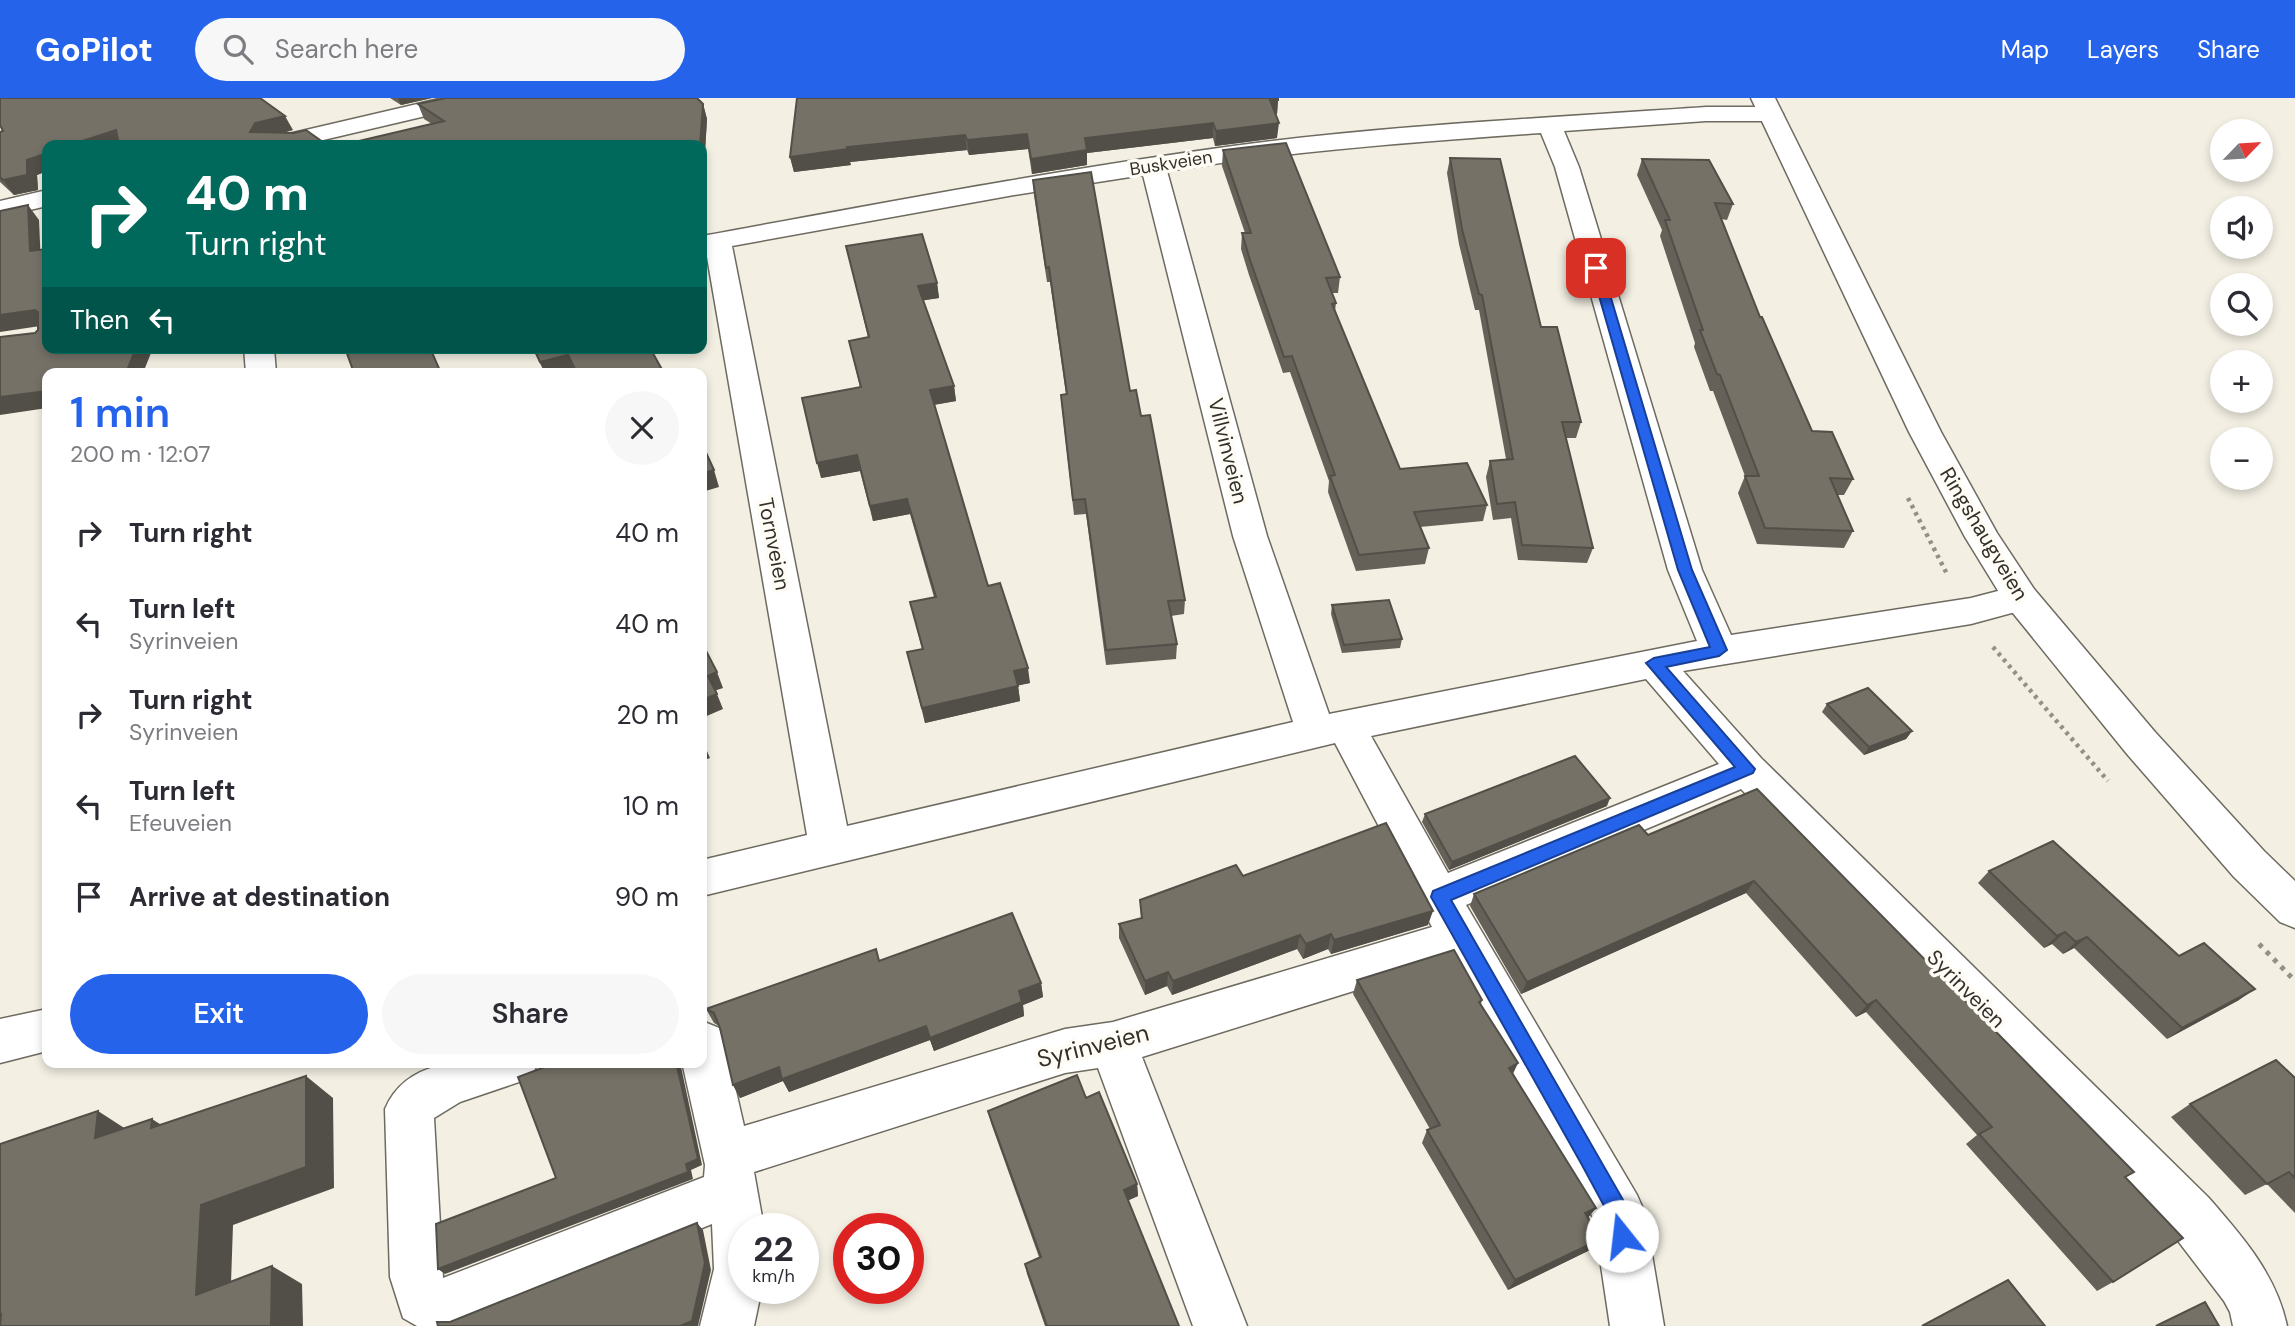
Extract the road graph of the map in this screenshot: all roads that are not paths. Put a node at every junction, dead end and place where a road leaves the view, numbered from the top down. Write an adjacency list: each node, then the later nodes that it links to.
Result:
1 (473, 98): 4 (street)
2 (1767, 106): 3 (street, Buskveien); 9 (street, Ringshaugveien)
3 (1550, 125): 5 (street, Buskveien); 10 (street)
4 (293, 140)
5 (1153, 166): 8 (street, Buskveien); 12 (street, Villvinveien)
6 (42, 199): 7 (street)
7 (0, 209)
8 (710, 243): 14 (street, Tornveien)
9 (2021, 598): 10 (street); 16 (street, Ringshaugveien)
10 (1719, 650): 11 (street)
11 (1654, 663): 12 (street); 13 (street, Syrinveien)
12 (1331, 730): 14 (street); 17 (street)
13 (1747, 769): 17 (street, Syrinveien); 27 (street, Syrinveien)
14 (830, 846): 15 (street)
15 (707, 877)
16 (2295, 909)
17 (1450, 917): 20 (street, Syrinveien); 26 (street)
18 (42, 1031): 19 (street)
19 (0, 1041)
20 (1113, 1044): 23 (street, Syrinveien); 25 (street)
21 (707, 1067): 23 (street)
22 (467, 1070): 23 (street, Syrinveien)
23 (729, 1174): 24 (street)
24 (727, 1326)
25 (1220, 1326)
26 (1637, 1326)
27 (2260, 1326)

